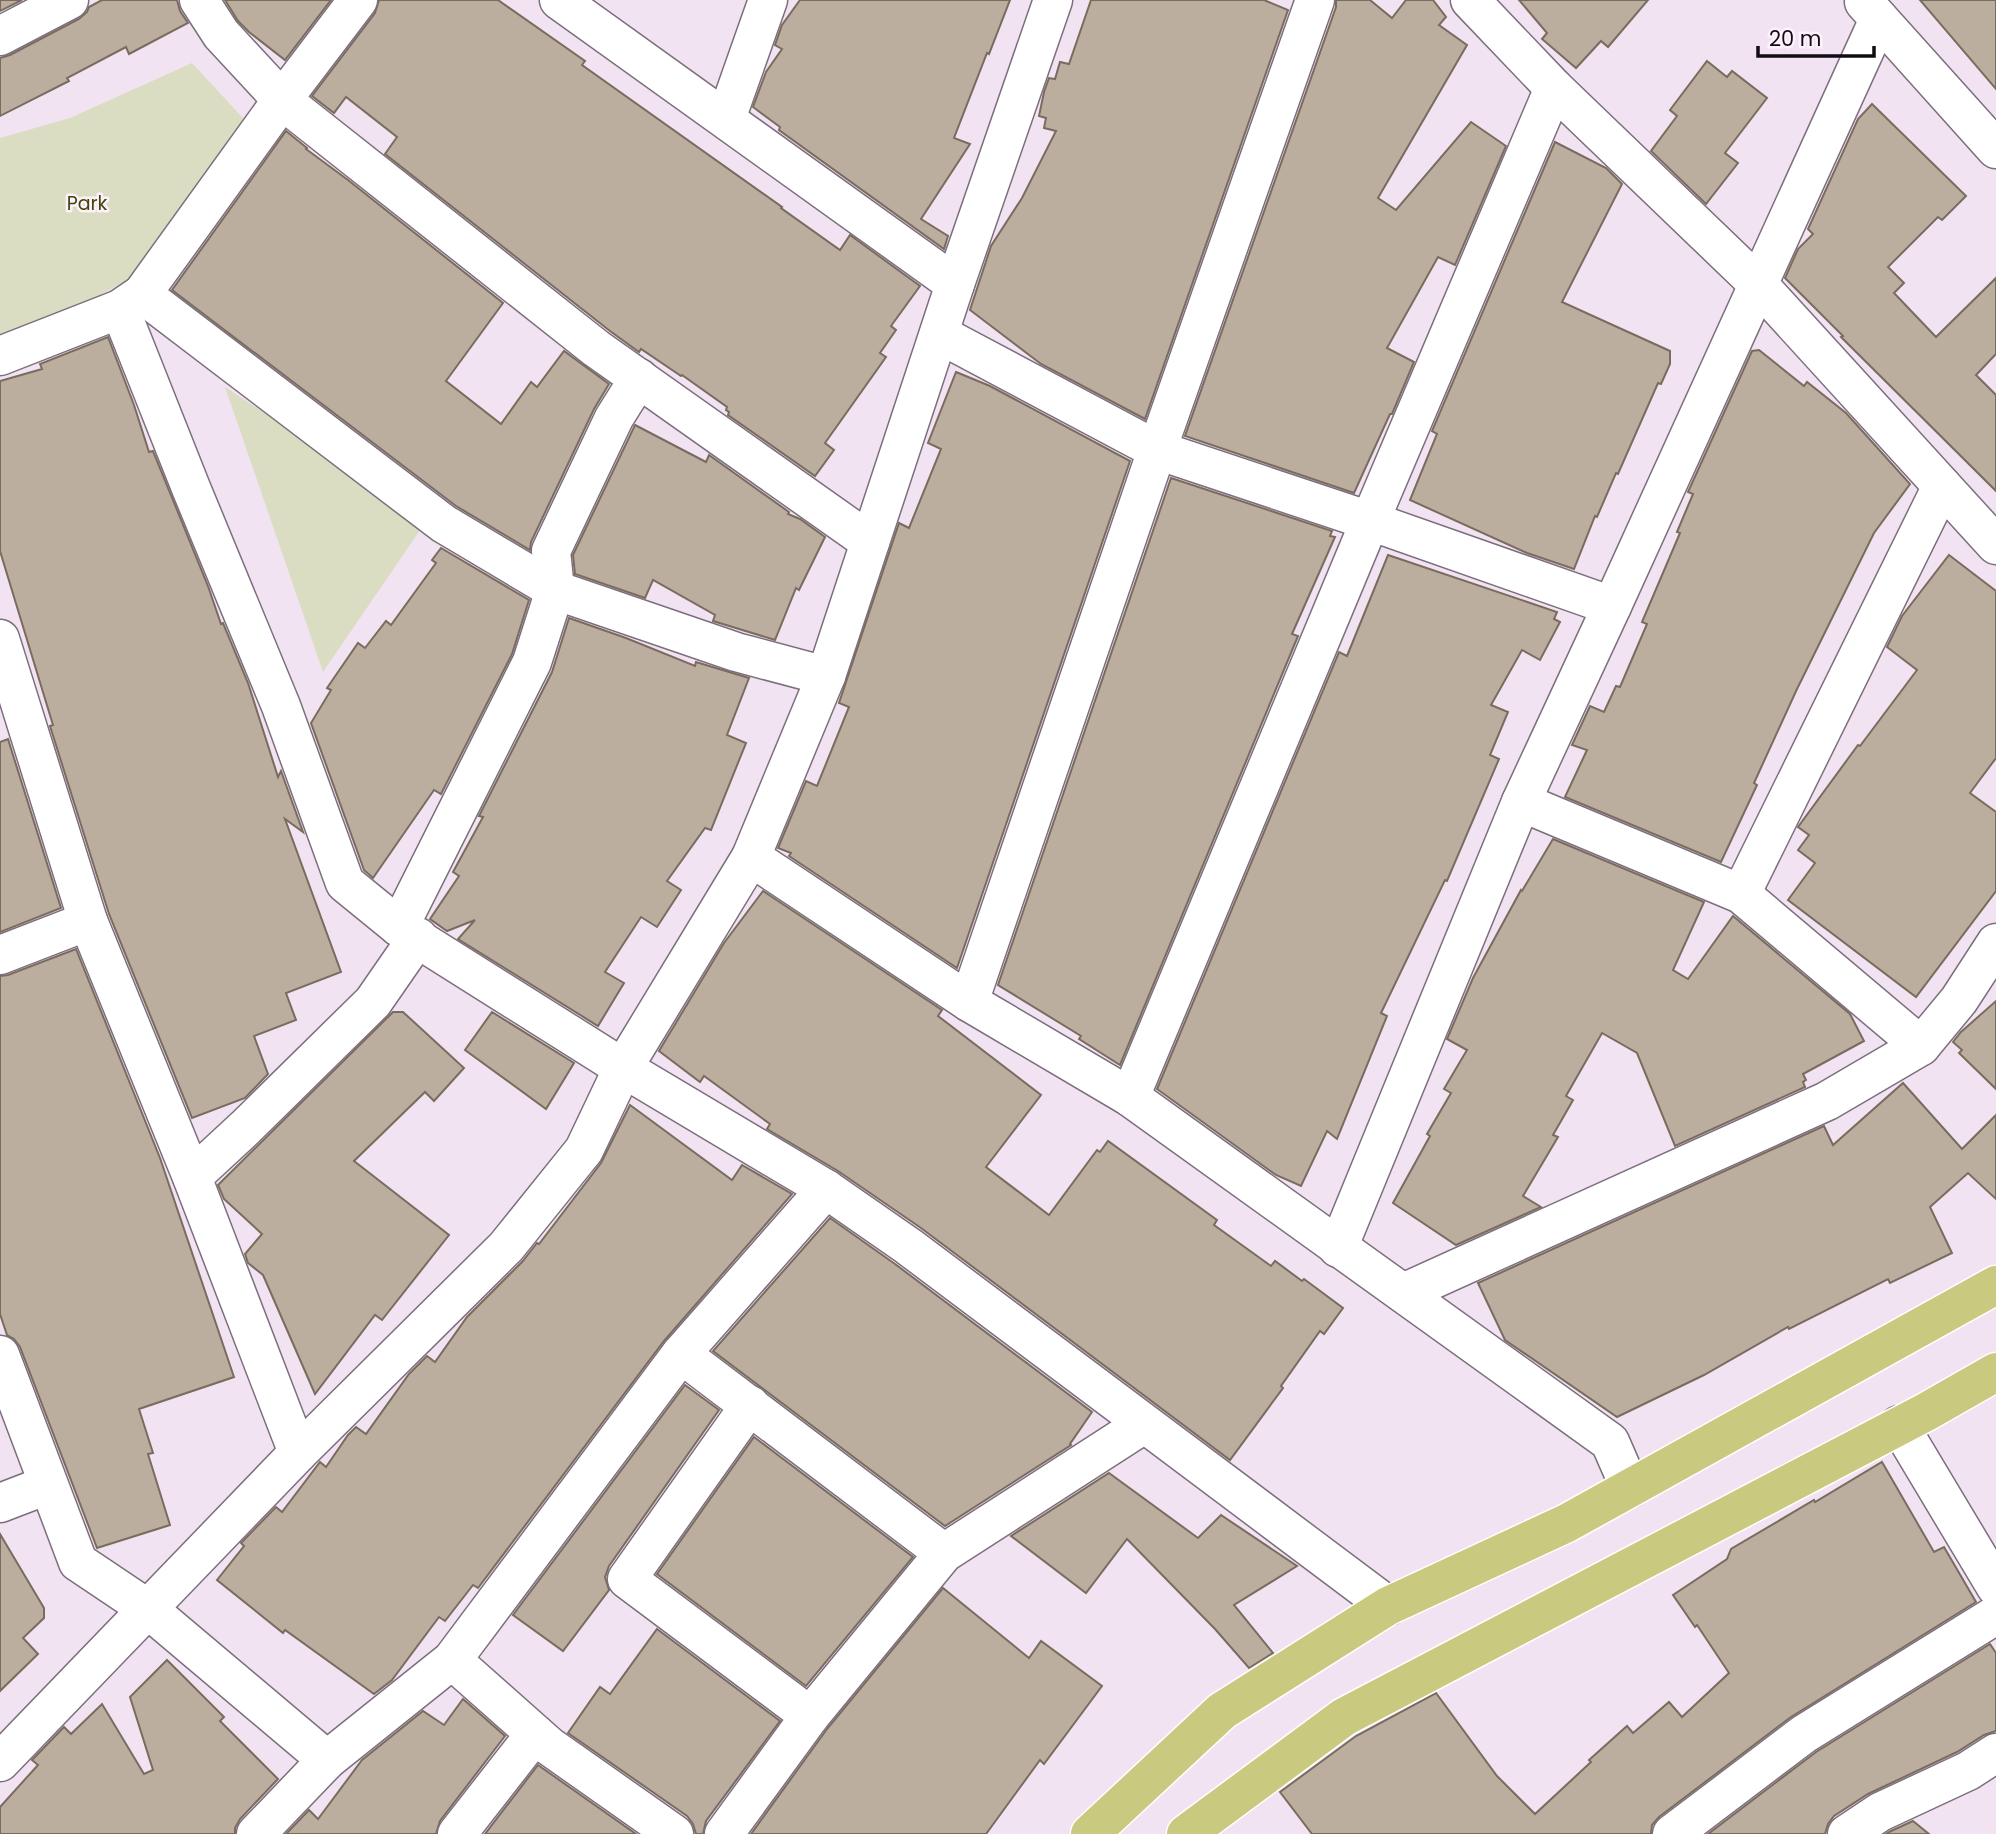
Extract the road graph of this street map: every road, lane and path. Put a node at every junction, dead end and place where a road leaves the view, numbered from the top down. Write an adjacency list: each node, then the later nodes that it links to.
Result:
1 (69, 0): 10 (street)
2 (199, 0): 12 (street)
3 (358, 0): 12 (street)
4 (559, 0): 13 (street)
5 (768, 0): 13 (street)
6 (1053, 0): 15 (street)
7 (1315, 0): 21 (street)
8 (1470, 0): 11 (street)
9 (1871, 9): 14 (street); 16 (street)
10 (0, 36)
11 (1554, 88): 16 (street); 23 (street)
12 (282, 100): 17 (street); 20 (street)
13 (726, 119): 15 (street)
14 (1996, 149)
15 (956, 284): 18 (street)
16 (1758, 284): 22 (street); 27 (street)
17 (131, 302): 19 (street); 26 (street); 34 (street)
18 (939, 334): 21 (street); 24 (street)
19 (0, 356)
20 (639, 378): 24 (street); 26 (street)
21 (1157, 450): 23 (street); 37 (street)
22 (1942, 486): 25 (street); 32 (street)
23 (1370, 521): 27 (street); 40 (street)
24 (870, 542): 29 (street)
25 (1996, 545)
26 (555, 590): 29 (street); 34 (street)
27 (1612, 606): 30 (street)
28 (0, 639): 33 (street)
29 (826, 676): 31 (street)
30 (1521, 802): 32 (street); 43 (street)
31 (751, 857): 37 (street); 39 (street)
32 (1741, 894): 38 (street)
33 (89, 921): 36 (street); 41 (street)
34 (409, 932): 39 (street); 41 (street)
35 (1996, 943): 38 (street)
36 (0, 955)
37 (969, 1002): 40 (street)
38 (1922, 1046): 45 (street)
39 (623, 1068): 42 (street); 52 (street)
40 (1130, 1097): 43 (street)
41 (192, 1177): 52 (street)
42 (826, 1189): 46 (street); 50 (street)
43 (1338, 1248): 45 (street)
44 (1996, 1285): 54 (main road)
45 (1403, 1293): 54 (street)
46 (681, 1354): 49 (street); 61 (street)
47 (0, 1355): 53 (street)
48 (1996, 1372): 51 (main road)
49 (750, 1405): 56 (street); 62 (street)
50 (1144, 1424): 56 (street); 58 (street)
51 (1899, 1425): 57 (street); 72 (main road)
52 (298, 1453): 59 (street)
53 (47, 1485): 55 (street); 59 (street)
54 (1630, 1488): 58 (main road)
55 (0, 1503)
56 (944, 1553): 62 (street)
57 (1996, 1587)
58 (1388, 1606): 71 (main road)
59 (148, 1609): 65 (street); 66 (street)
60 (1996, 1615): 73 (street)
61 (452, 1660): 63 (street); 65 (street)
62 (810, 1716): 70 (street)
63 (535, 1734): 68 (street); 69 (street)
64 (1996, 1753): 74 (street)
65 (327, 1760): 67 (street)
66 (0, 1762)
67 (256, 1834)
68 (457, 1834)
69 (674, 1834)
70 (724, 1834)
71 (1090, 1834)
72 (1186, 1834)
73 (1672, 1834)
74 (1847, 1834)

